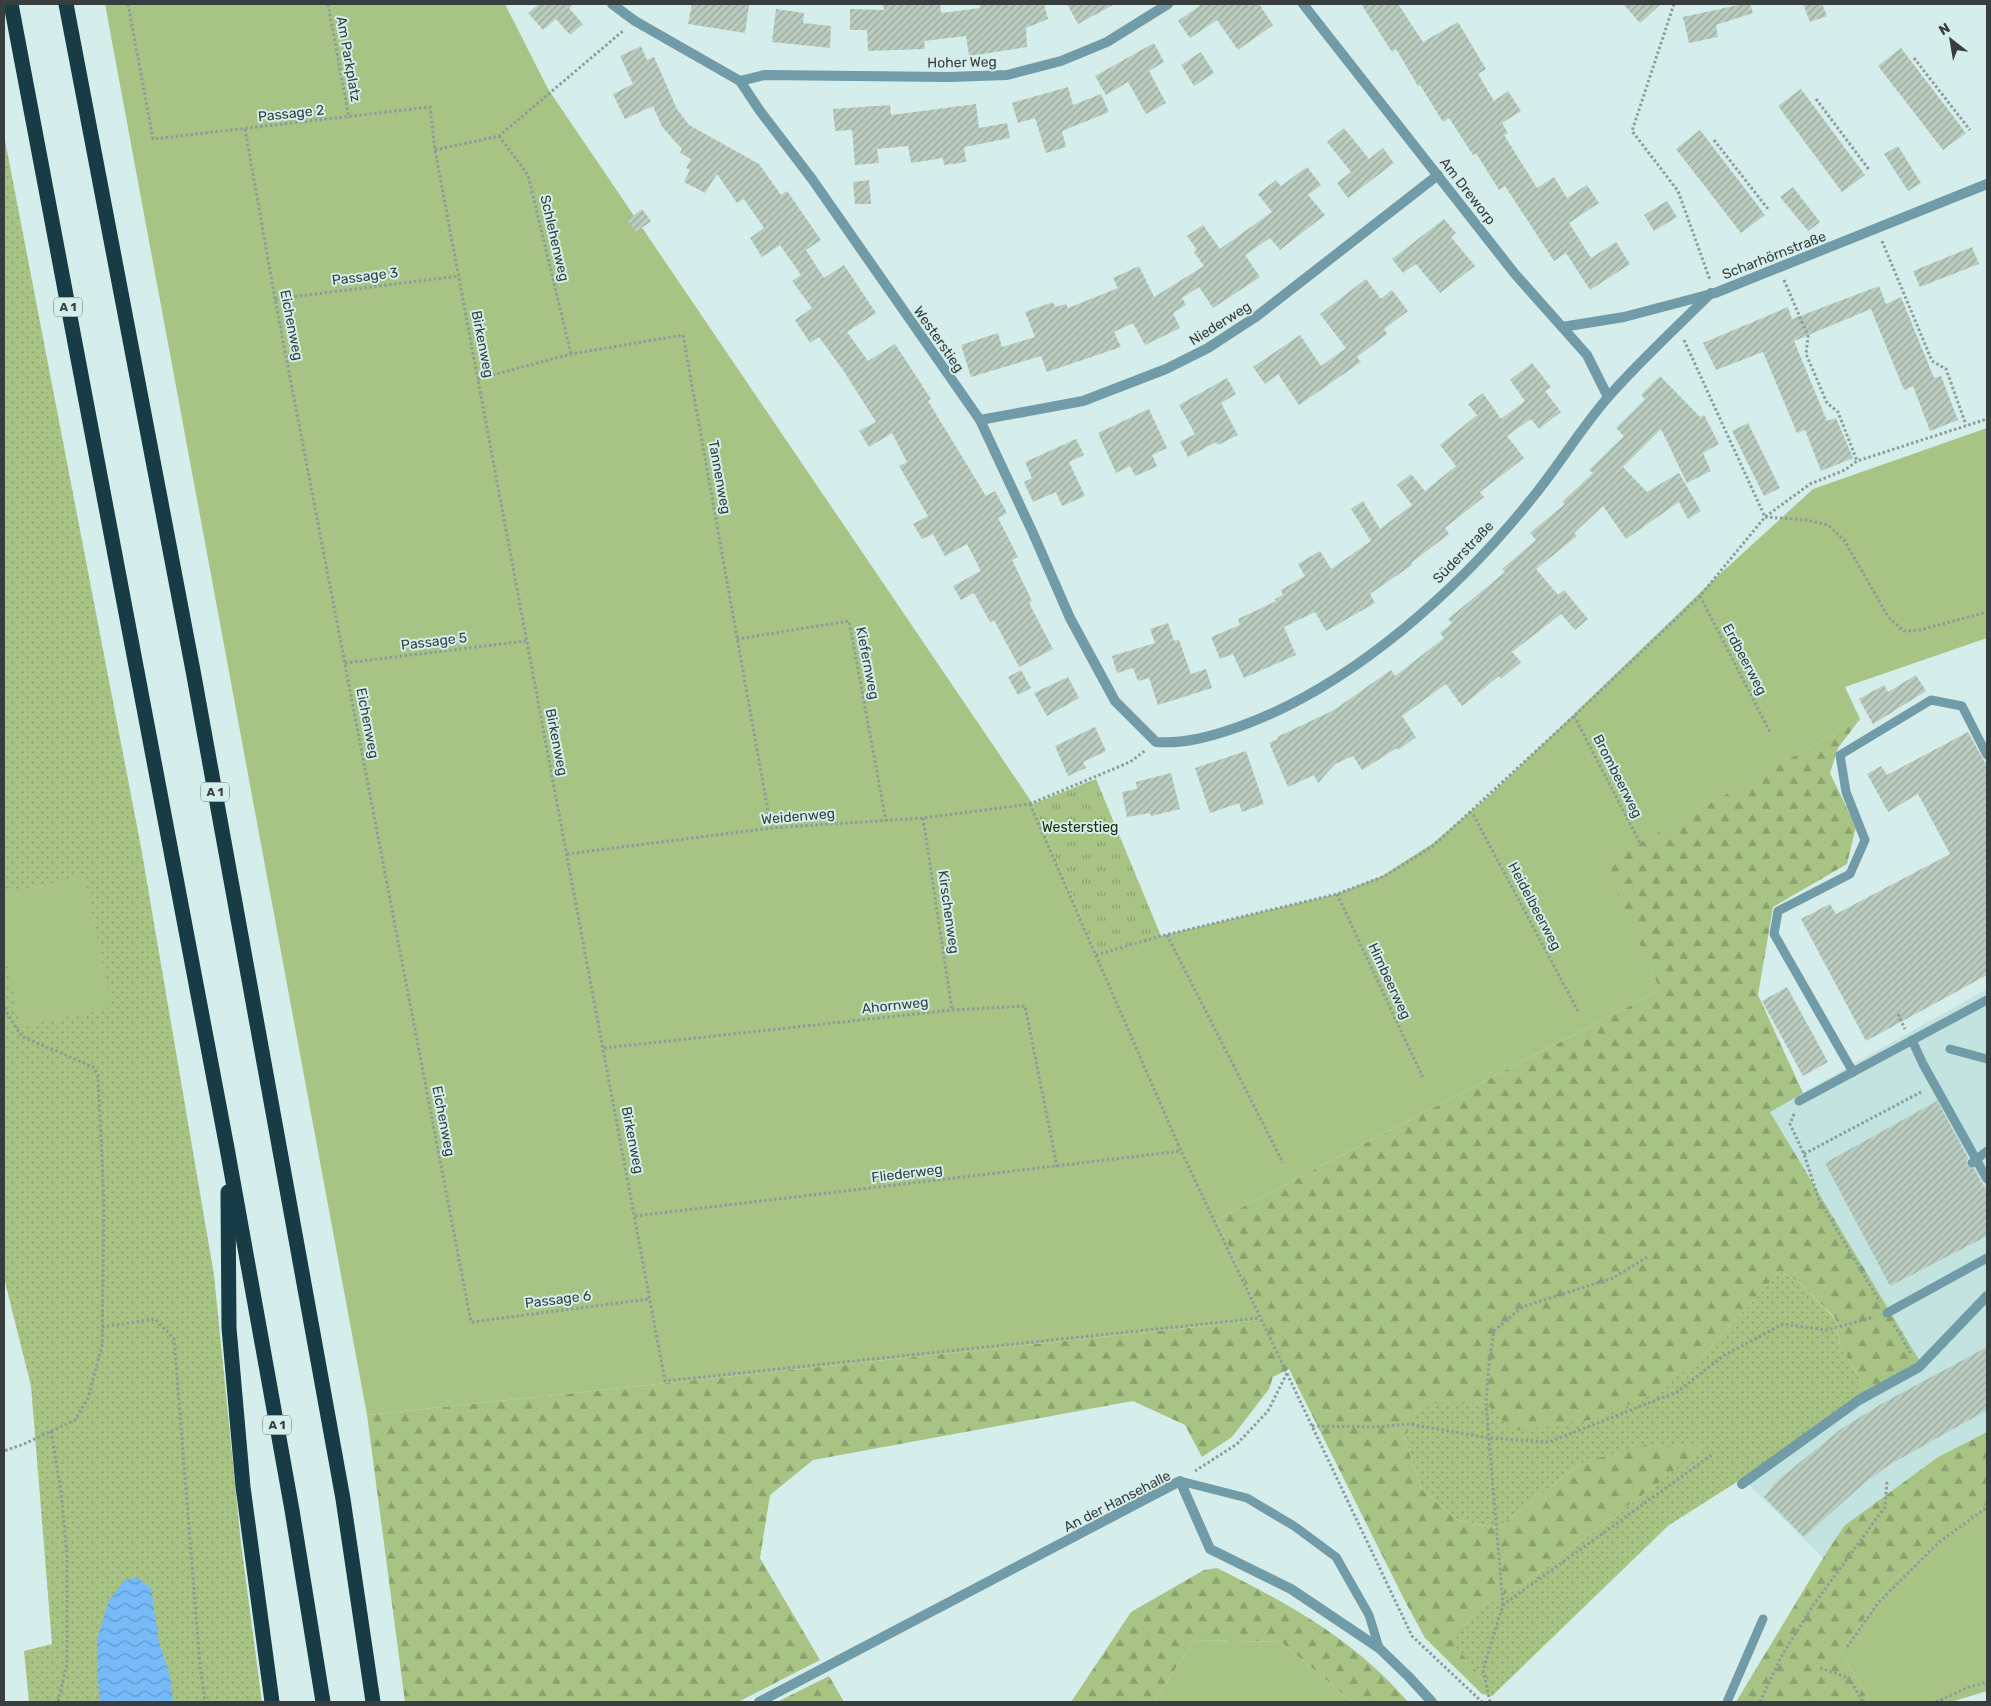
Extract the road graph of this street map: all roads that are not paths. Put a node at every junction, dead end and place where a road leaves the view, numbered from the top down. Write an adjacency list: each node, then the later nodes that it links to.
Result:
1 (11, 4): 21 (highway, A 1)
2 (66, 4): 34 (highway, A 1)
3 (612, 4): 6 (street, Westerstieg)
4 (1168, 4): 6 (street, Hoher Weg)
5 (1303, 4): 7 (street, Am Dreworp)
6 (740, 81): 12 (street, Westerstieg)
7 (1438, 175): 10 (street, Am Dreworp); 12 (street, Niederweg)
8 (1987, 184): 9 (street, Scharhörnstraße)
9 (1713, 293): 10 (street, Scharhörnstraße); 11 (street, Süderstraße)
10 (1562, 327): 11 (street, Am Dreworp)
11 (1608, 396): 13 (street, Süderstraße)
12 (980, 420): 13 (street, Westerstieg)
13 (1156, 742)
14 (1987, 754): 19 (lane)
15 (1987, 1000): 16 (lane)
16 (1912, 1040): 19 (lane); 23 (lane)
17 (1950, 1049): 18 (lane)
18 (1987, 1059)
19 (1853, 1072): 20 (lane)
20 (1799, 1101)
21 (227, 1148): 32 (highway); 33 (highway, A 1)
22 (1987, 1151): 23 (lane)
23 (1974, 1161): 24 (lane)
24 (1987, 1178)
25 (1987, 1258): 27 (lane)
26 (1987, 1296): 29 (street)
27 (1887, 1313)
28 (1180, 1481): 31 (street, An der Hansehalle); 31 (lane); 35 (street, An der Hansehalle)
29 (1742, 1484)
30 (1764, 1619): 37 (lane)
31 (1379, 1648): 36 (street, An der Hansehalle)
32 (272, 1702)
33 (323, 1702)
34 (373, 1702)
35 (760, 1702)
36 (1432, 1702)
37 (1727, 1702)

